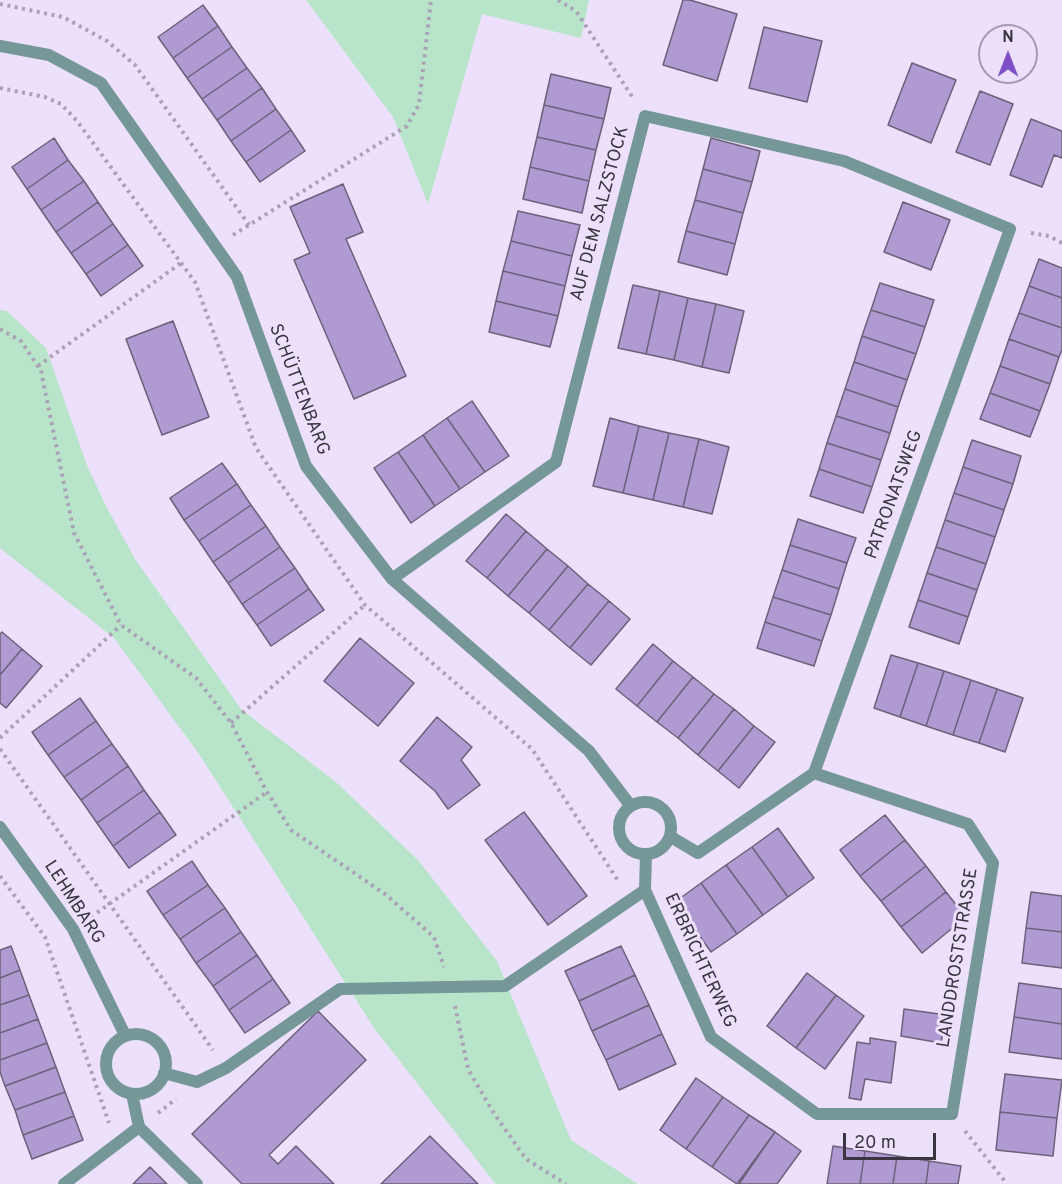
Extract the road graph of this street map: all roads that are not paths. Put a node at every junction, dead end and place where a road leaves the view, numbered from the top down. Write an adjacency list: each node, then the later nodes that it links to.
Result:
1 (0, 46): 3 (street, SCHÜTTENBARG)
2 (1010, 229): 3 (street, AUF DEM SALZSTOCK); 4 (street, PATRONATSWEG)
3 (392, 579): 5 (street, SCHÜTTENBARG)
4 (814, 773): 7 (street); 13 (street, LANDDROSTSTRASSE)
5 (630, 806): 7 (street); 8 (street)
6 (0, 827): 10 (street, LEHMBARG)
7 (670, 837): 8 (street)
8 (646, 854): 9 (street, ERBRICHTERWEG)
9 (645, 890): 11 (street); 13 (street, ERBRICHTERWEG)
10 (125, 1035): 11 (street); 12 (street)
11 (164, 1073): 12 (street)
12 (132, 1094): 14 (street)
13 (952, 1114)
14 (140, 1127): 15 (street); 16 (street)
15 (64, 1184)
16 (196, 1184)

